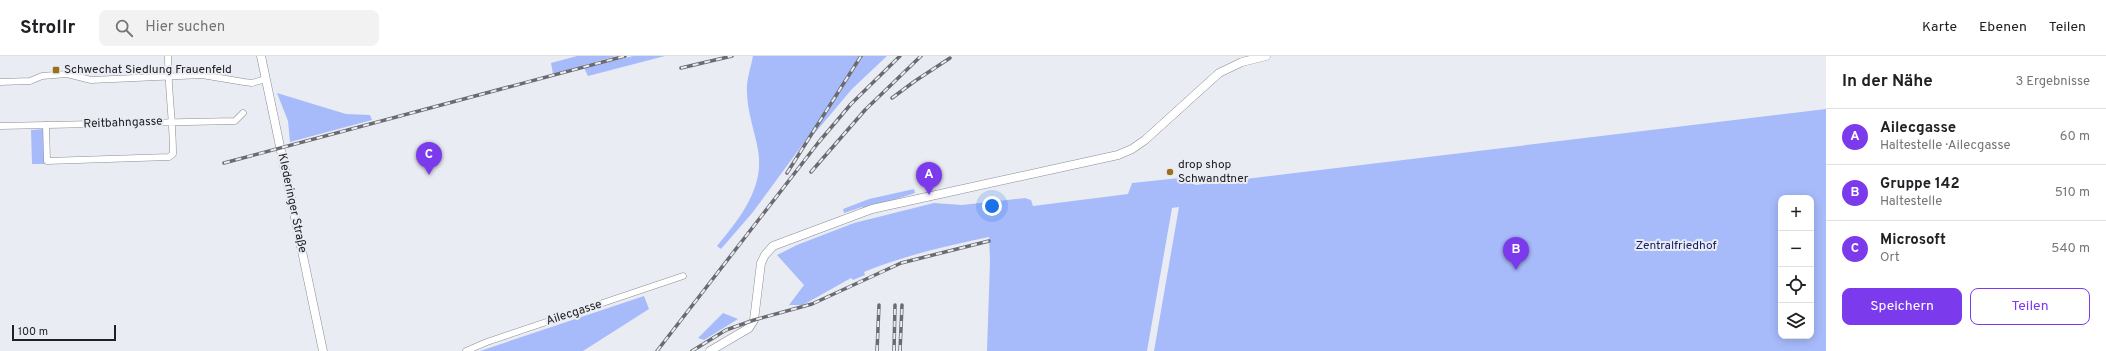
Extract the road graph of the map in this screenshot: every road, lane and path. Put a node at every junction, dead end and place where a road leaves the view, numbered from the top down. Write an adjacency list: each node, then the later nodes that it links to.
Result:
1 (168, 56): 4 (street)
2 (261, 56): 5 (street, Klederinger Straße)
3 (1266, 56): 14 (street)
4 (170, 75): 5 (street); 6 (street); 8 (street)
5 (266, 79): 12 (street, Klederinger Straße)
6 (0, 82)
7 (243, 113): 8 (street, Reitbahngasse)
8 (172, 122): 9 (street, Reitbahngasse); 9 (street)
9 (46, 125): 10 (street, Reitbahngasse)
10 (0, 126)
11 (684, 276): 13 (street, Ailecgasse)
12 (323, 351)
13 (466, 351)
14 (710, 351)

